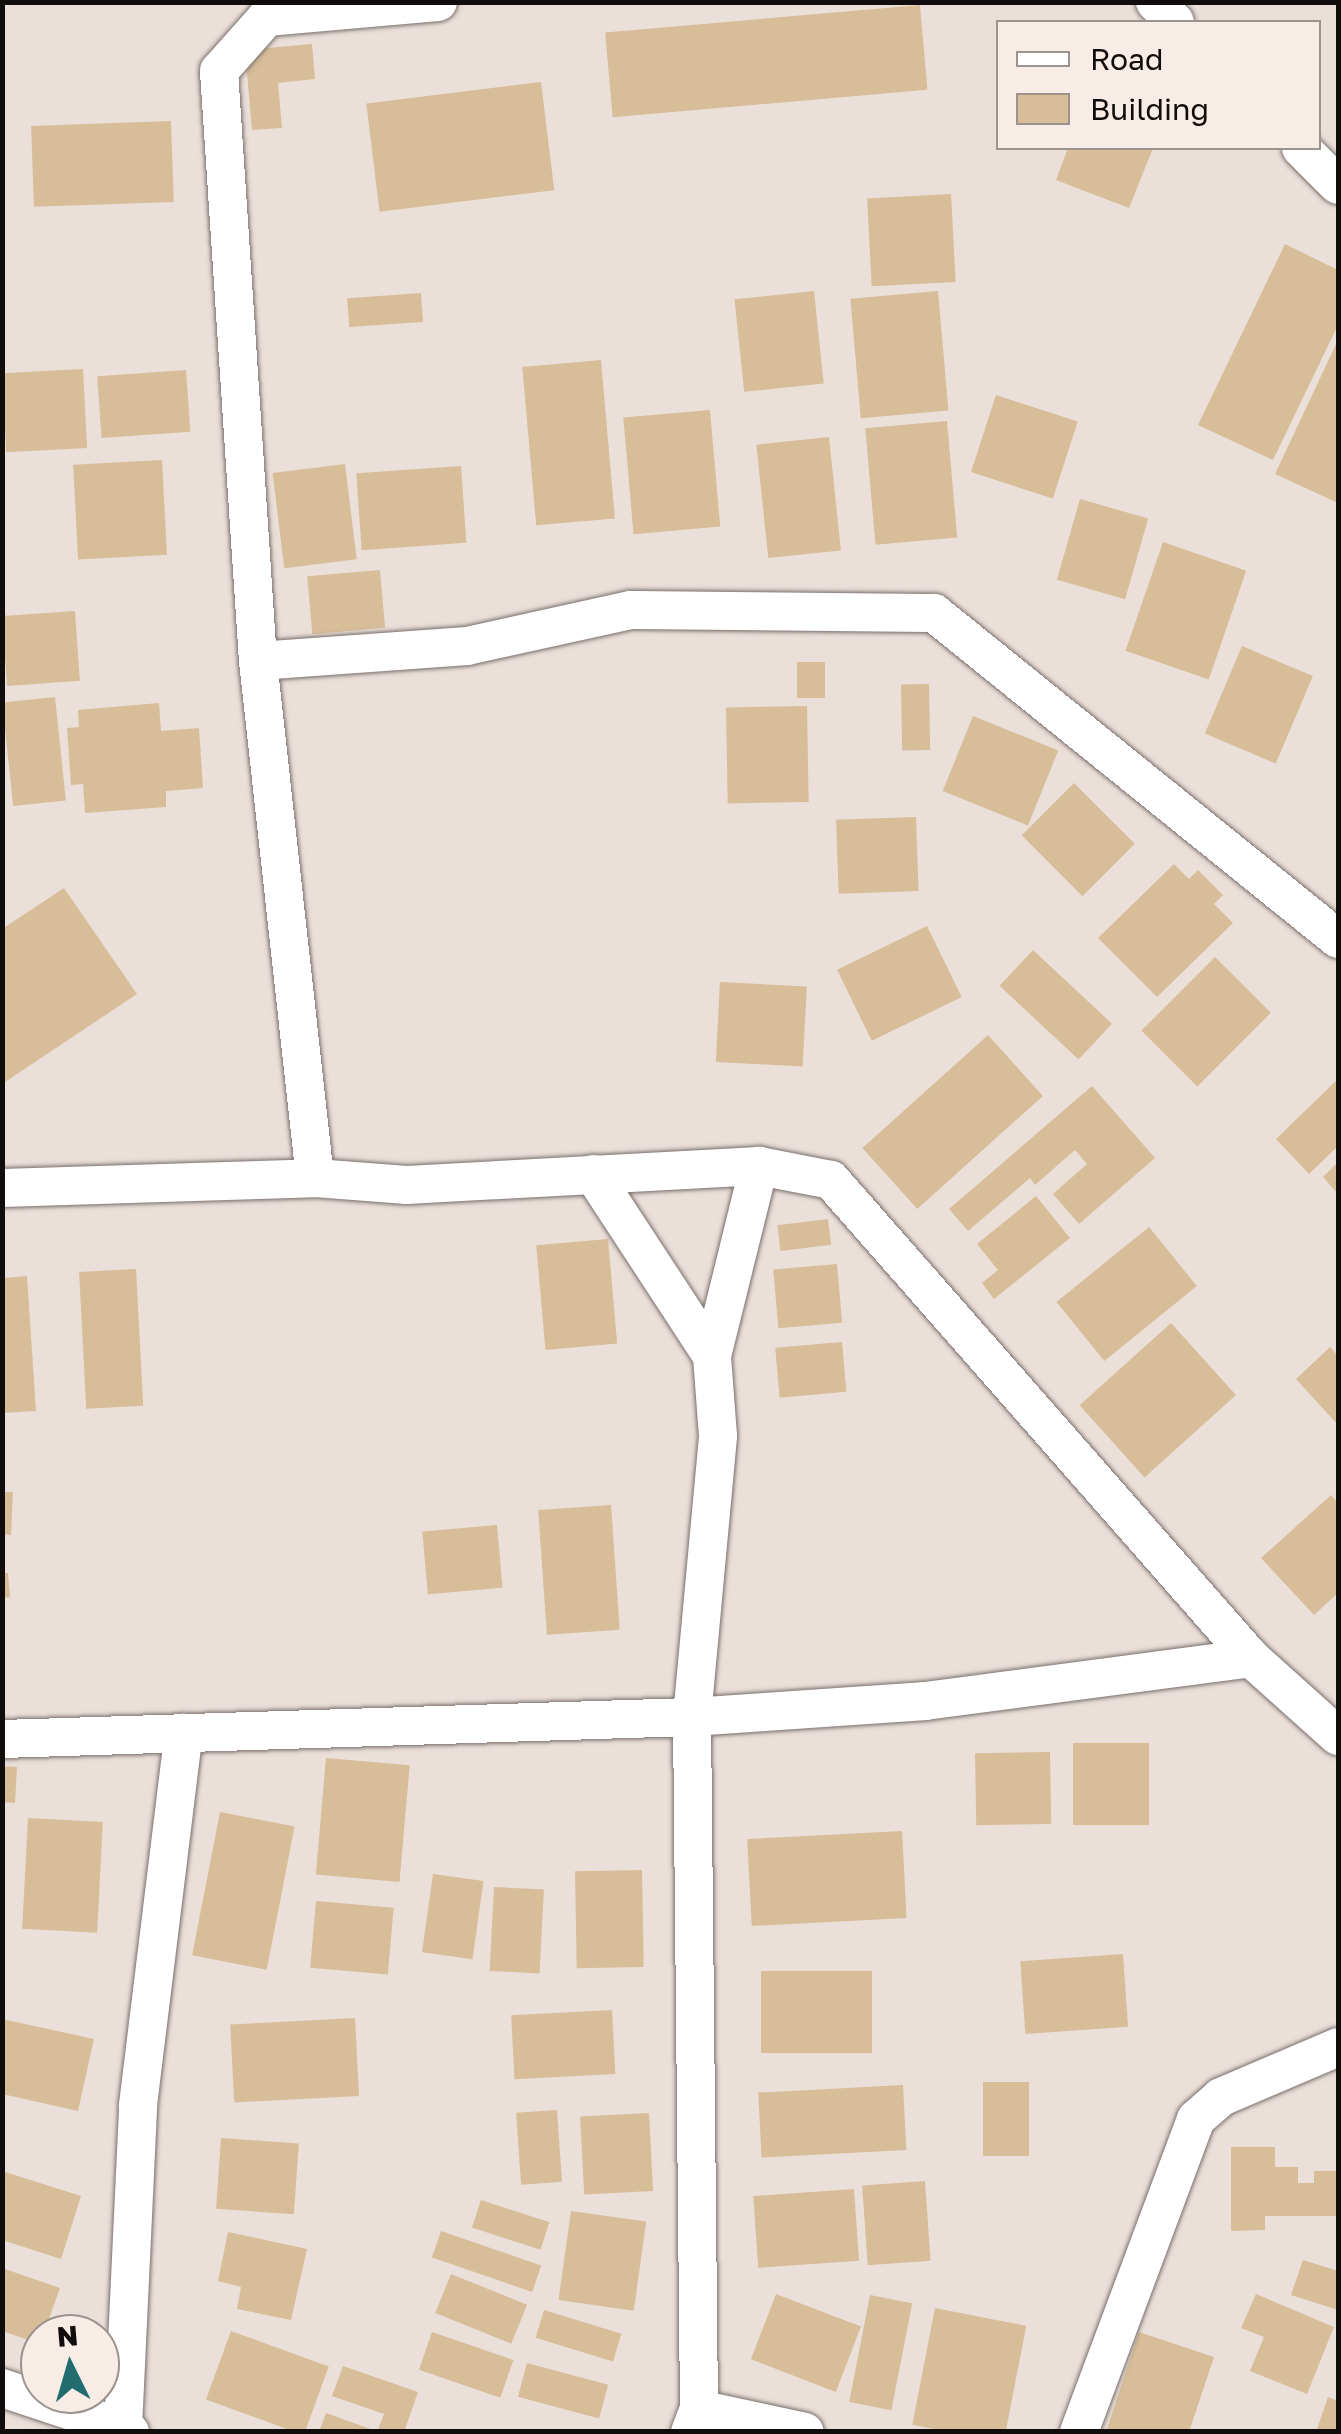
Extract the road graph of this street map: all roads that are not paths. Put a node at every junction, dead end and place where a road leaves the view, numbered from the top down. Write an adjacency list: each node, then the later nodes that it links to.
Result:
1 (438, 2): 6 (street)
2 (1155, 2): 3 (street)
3 (1173, 20)
4 (1303, 150): 5 (street)
5 (1338, 185)
6 (258, 661): 7 (street); 10 (street)
7 (1338, 939)
8 (758, 1166): 9 (street); 12 (street); 13 (street)
9 (593, 1174): 10 (street); 12 (street)
10 (315, 1178): 11 (street)
11 (2, 1188)
12 (712, 1356): 14 (street)
13 (1251, 1658): 14 (street); 16 (street)
14 (692, 1716): 15 (street); 20 (street)
15 (184, 1733): 17 (street); 21 (street)
16 (1338, 1736)
17 (2, 1739)
18 (1338, 2047): 23 (street)
19 (2, 2388): 21 (street)
20 (695, 2420): 22 (street)
21 (126, 2430)
22 (805, 2432)
23 (1078, 2432)

